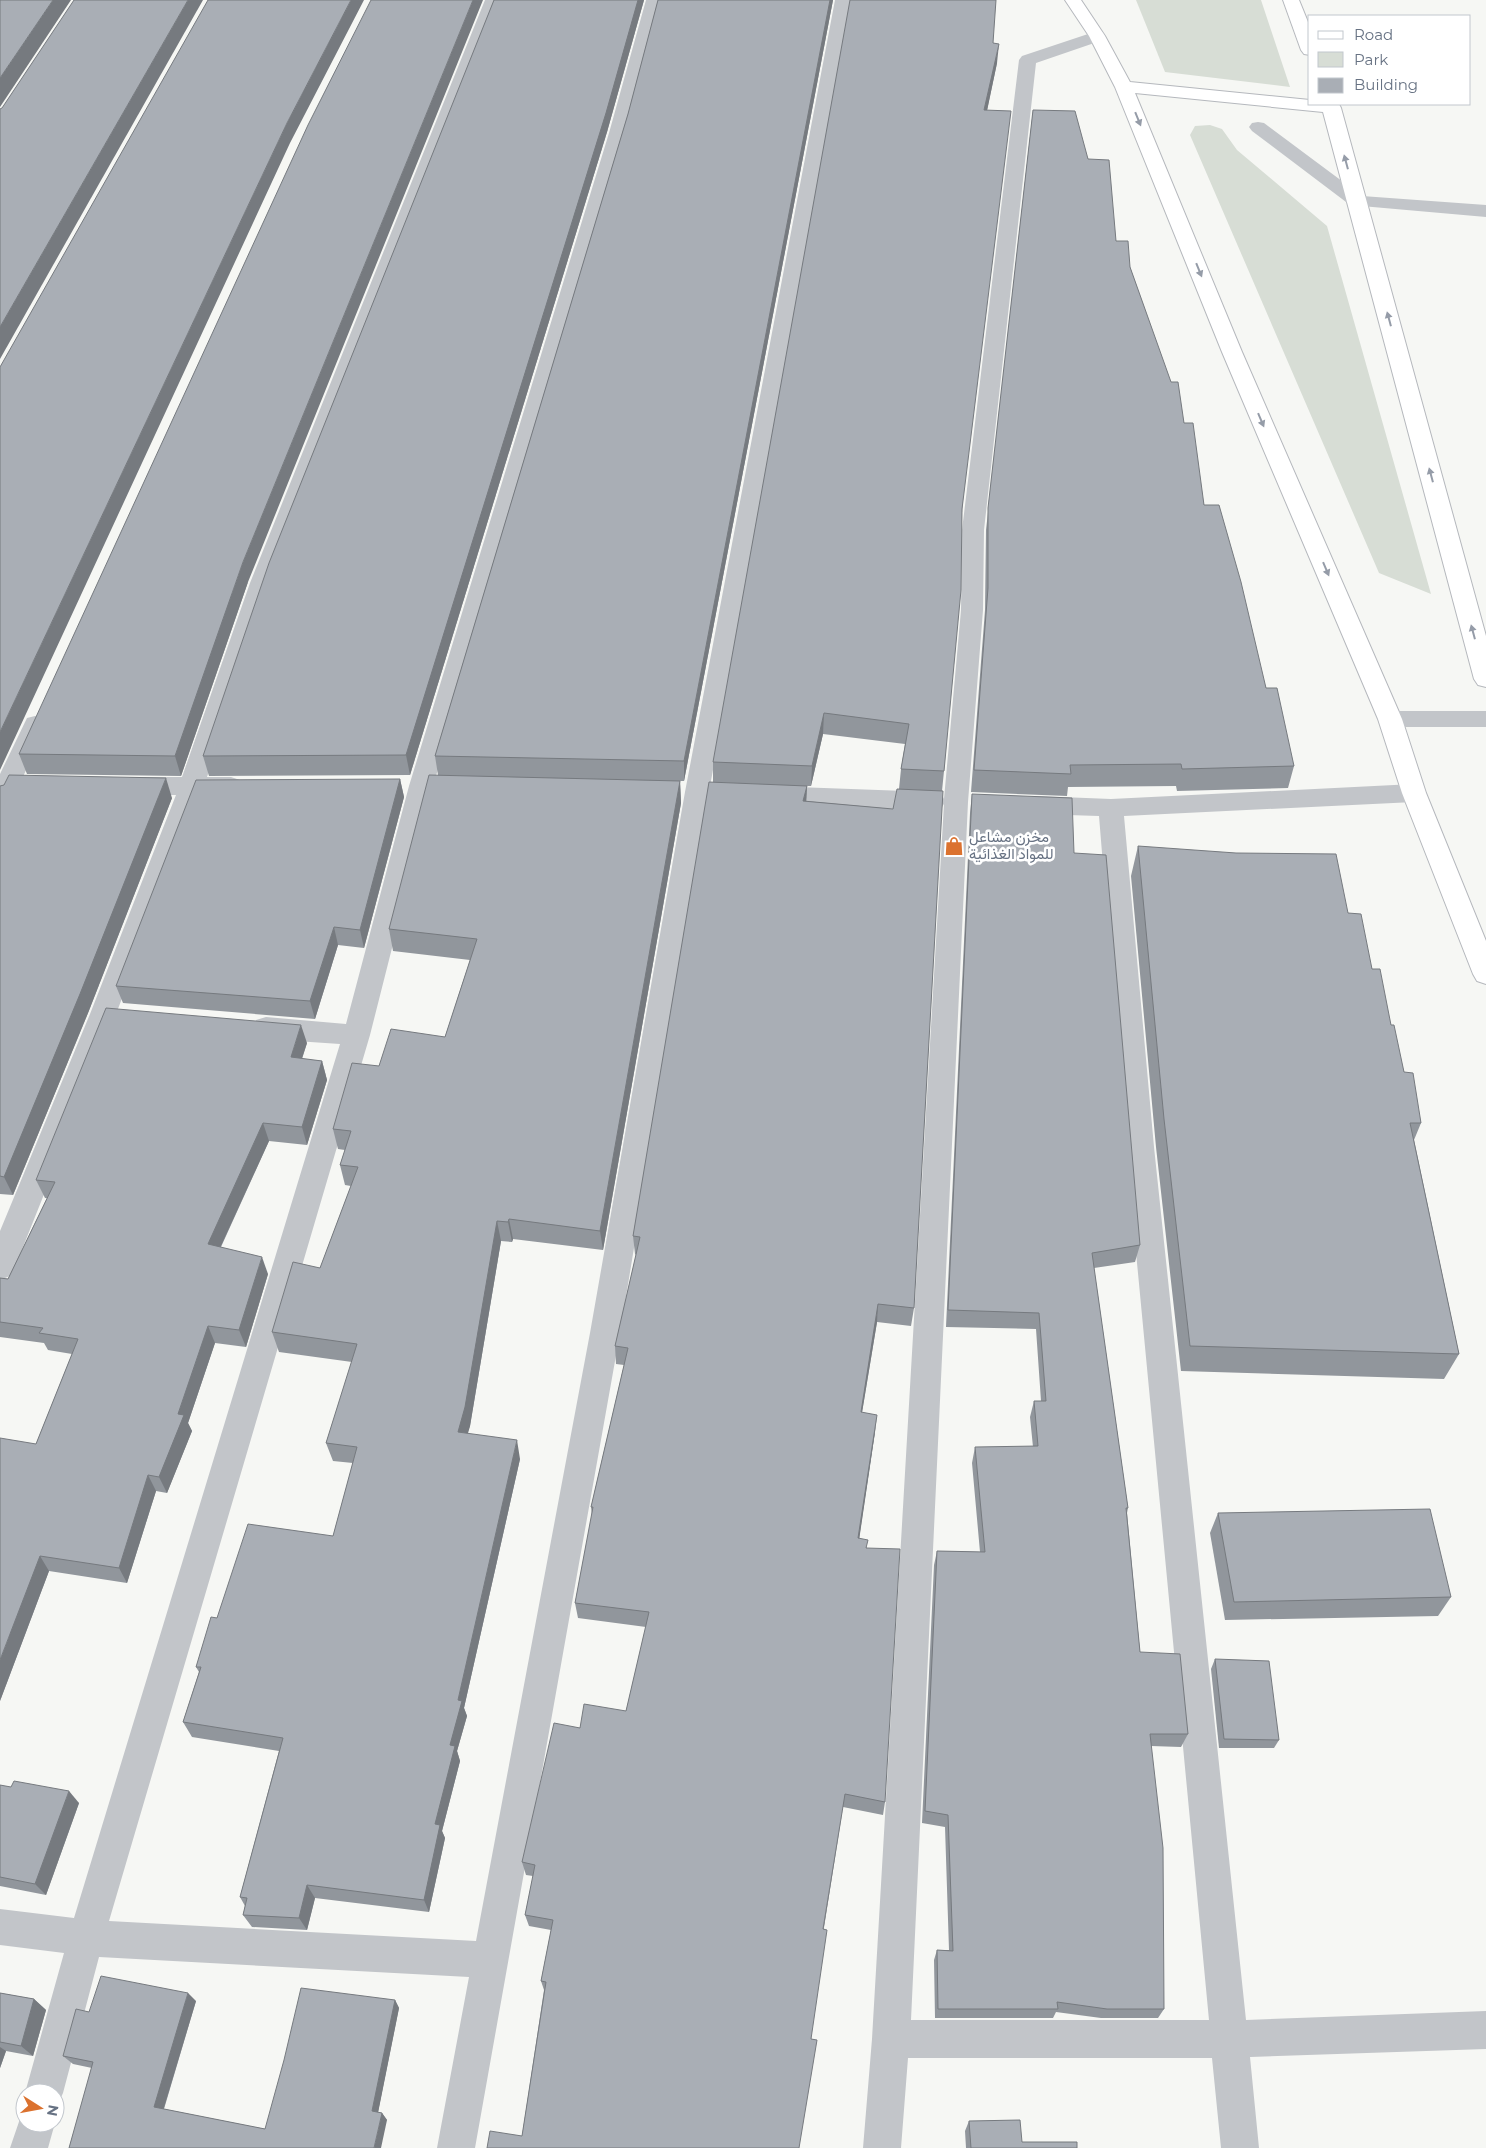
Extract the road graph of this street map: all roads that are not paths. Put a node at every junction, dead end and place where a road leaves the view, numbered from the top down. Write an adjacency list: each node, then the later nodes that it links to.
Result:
1 (493, 0): 21 (street)
2 (654, 0): 32 (street)
3 (843, 0): 36 (street)
4 (1073, 0): 6 (main road)
5 (1291, 0): 7 (main road)
6 (1097, 36): 8 (main road); 25 (street)
7 (1308, 45)
8 (1124, 87): 9 (main road); 16 (main road, one-way to 16)
9 (1308, 104)
10 (1331, 106): 12 (main road, one-way to 10)
11 (1258, 127): 12 (street)
12 (1357, 201): 13 (street); 14 (main road, one-way to 12)
13 (1486, 211)
14 (1486, 679)
15 (44, 704): 22 (street)
16 (1390, 718): 17 (street); 23 (main road)
17 (1486, 719)
18 (36, 785): 22 (street)
19 (104, 786): 21 (street)
20 (258, 786): 21 (street)
21 (191, 787): 29 (street)
22 (2, 790)
23 (1414, 793): 27 (street); 28 (main road)
24 (747, 794): 25 (street)
25 (965, 802): 38 (street)
26 (1014, 804): 27 (street)
27 (1111, 808): 39 (street)
28 (1486, 974)
29 (103, 1014): 30 (street); 33 (street)
30 (132, 1017)
31 (239, 1025): 32 (street)
32 (356, 1035): 35 (street)
33 (0, 1267)
34 (0, 1927): 35 (street)
35 (86, 1938): 36 (street); 40 (street)
36 (490, 1960): 43 (street)
37 (1486, 2030): 39 (street)
38 (891, 2039): 39 (street); 44 (street)
39 (1229, 2039): 45 (street)
40 (47, 2083)
41 (33, 2133): 42 (street)
42 (29, 2148)
43 (456, 2148)
44 (882, 2148)
45 (1240, 2148)

